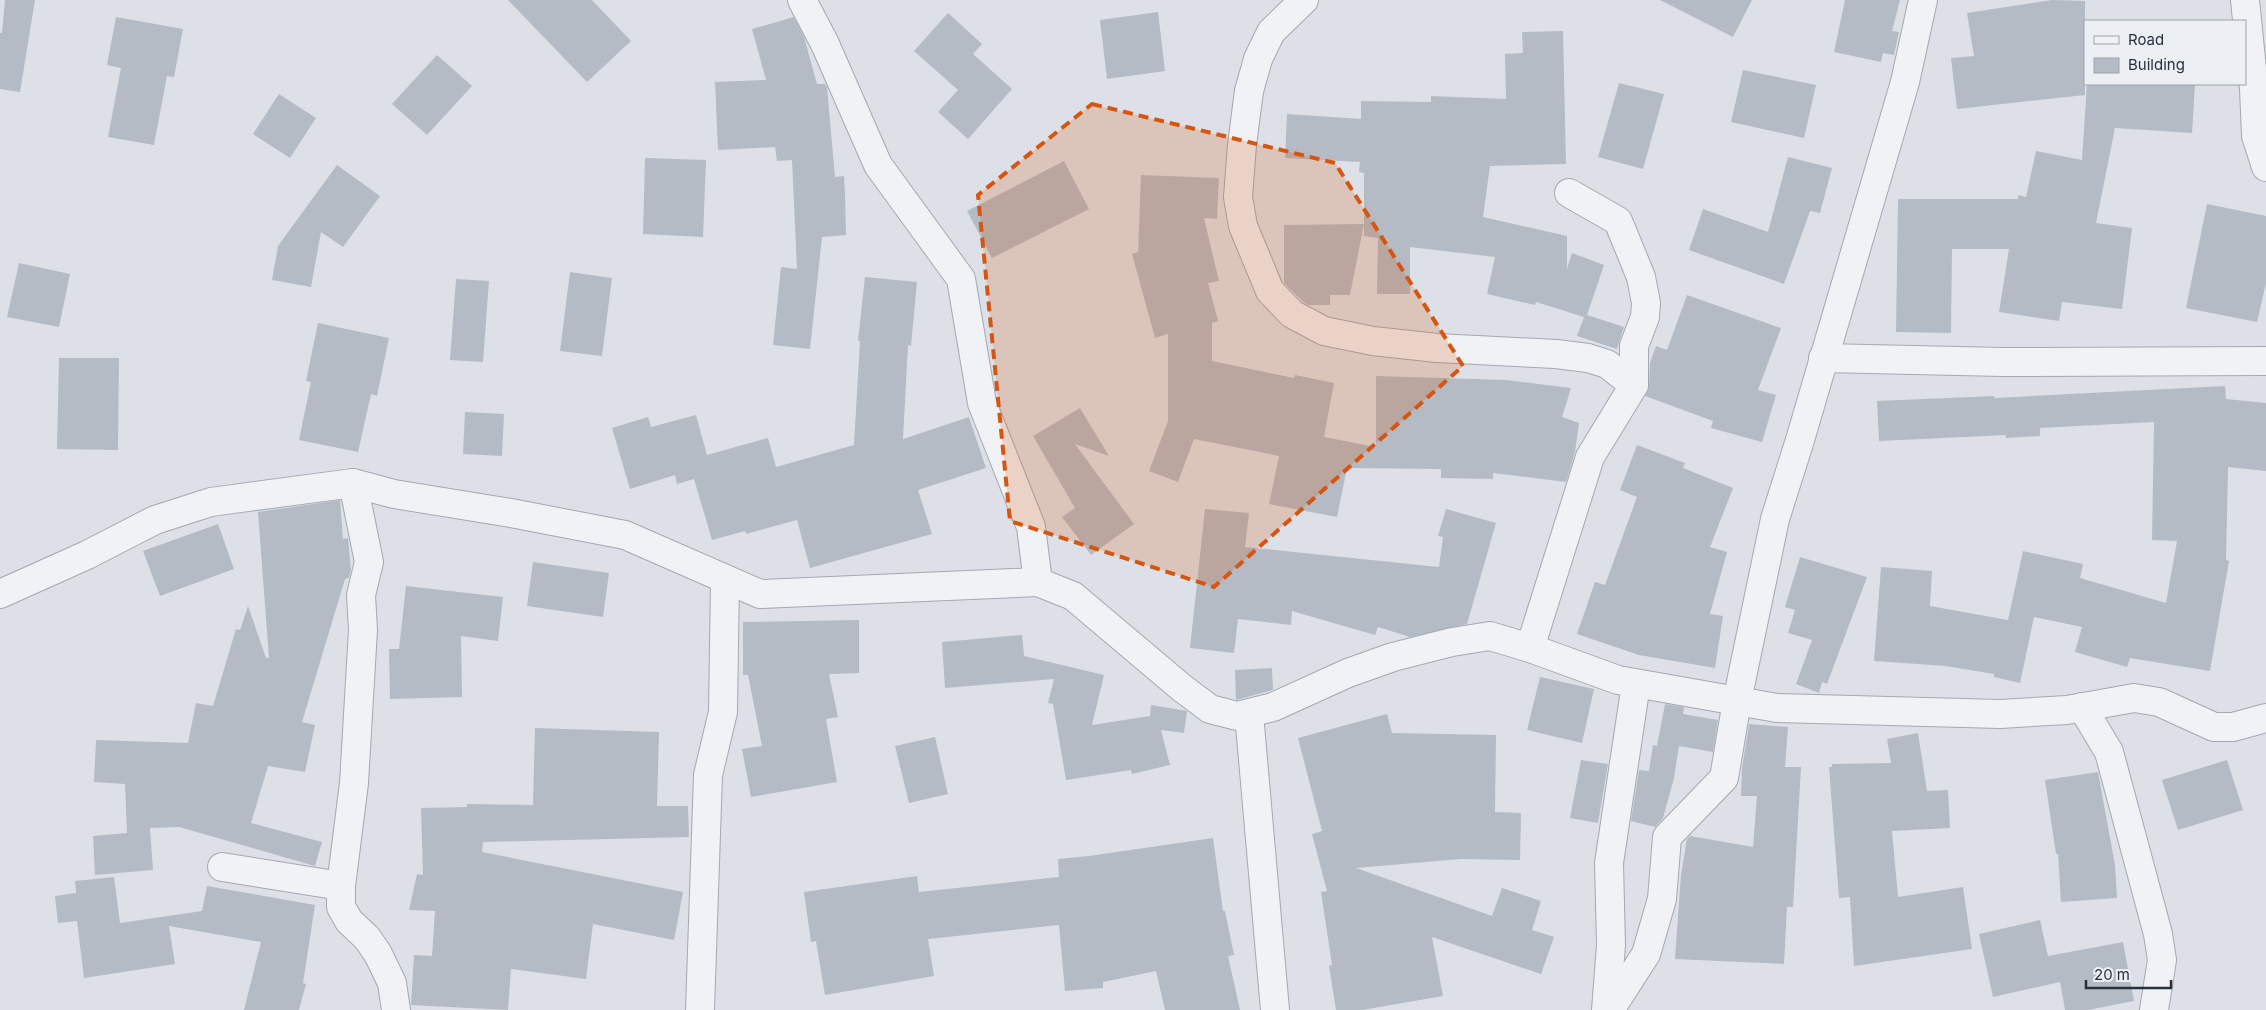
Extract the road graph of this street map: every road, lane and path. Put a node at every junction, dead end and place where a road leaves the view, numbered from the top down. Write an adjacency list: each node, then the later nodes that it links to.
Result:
1 (802, 0): 12 (street)
2 (1304, 0): 9 (street)
3 (1923, 0): 7 (street)
4 (2245, 0): 5 (street)
5 (2266, 167)
6 (1569, 193): 9 (street)
7 (1823, 358): 8 (street); 16 (street)
8 (2266, 361)
9 (1634, 385): 14 (street)
10 (354, 483): 11 (street); 13 (street); 21 (street)
11 (725, 579): 12 (street); 23 (street)
12 (1038, 582): 18 (street)
13 (0, 594)
14 (1530, 648): 15 (street); 18 (street)
15 (1636, 684): 16 (street); 25 (street)
16 (1737, 701): 17 (street); 26 (street)
17 (2082, 707): 19 (street); 27 (street)
18 (1249, 714): 24 (street)
19 (2266, 718)
20 (222, 867): 21 (street)
21 (341, 886): 22 (street)
22 (396, 1010)
23 (700, 1010)
24 (1275, 1010)
25 (1606, 1010)
26 (1610, 1010)
27 (2154, 1010)

